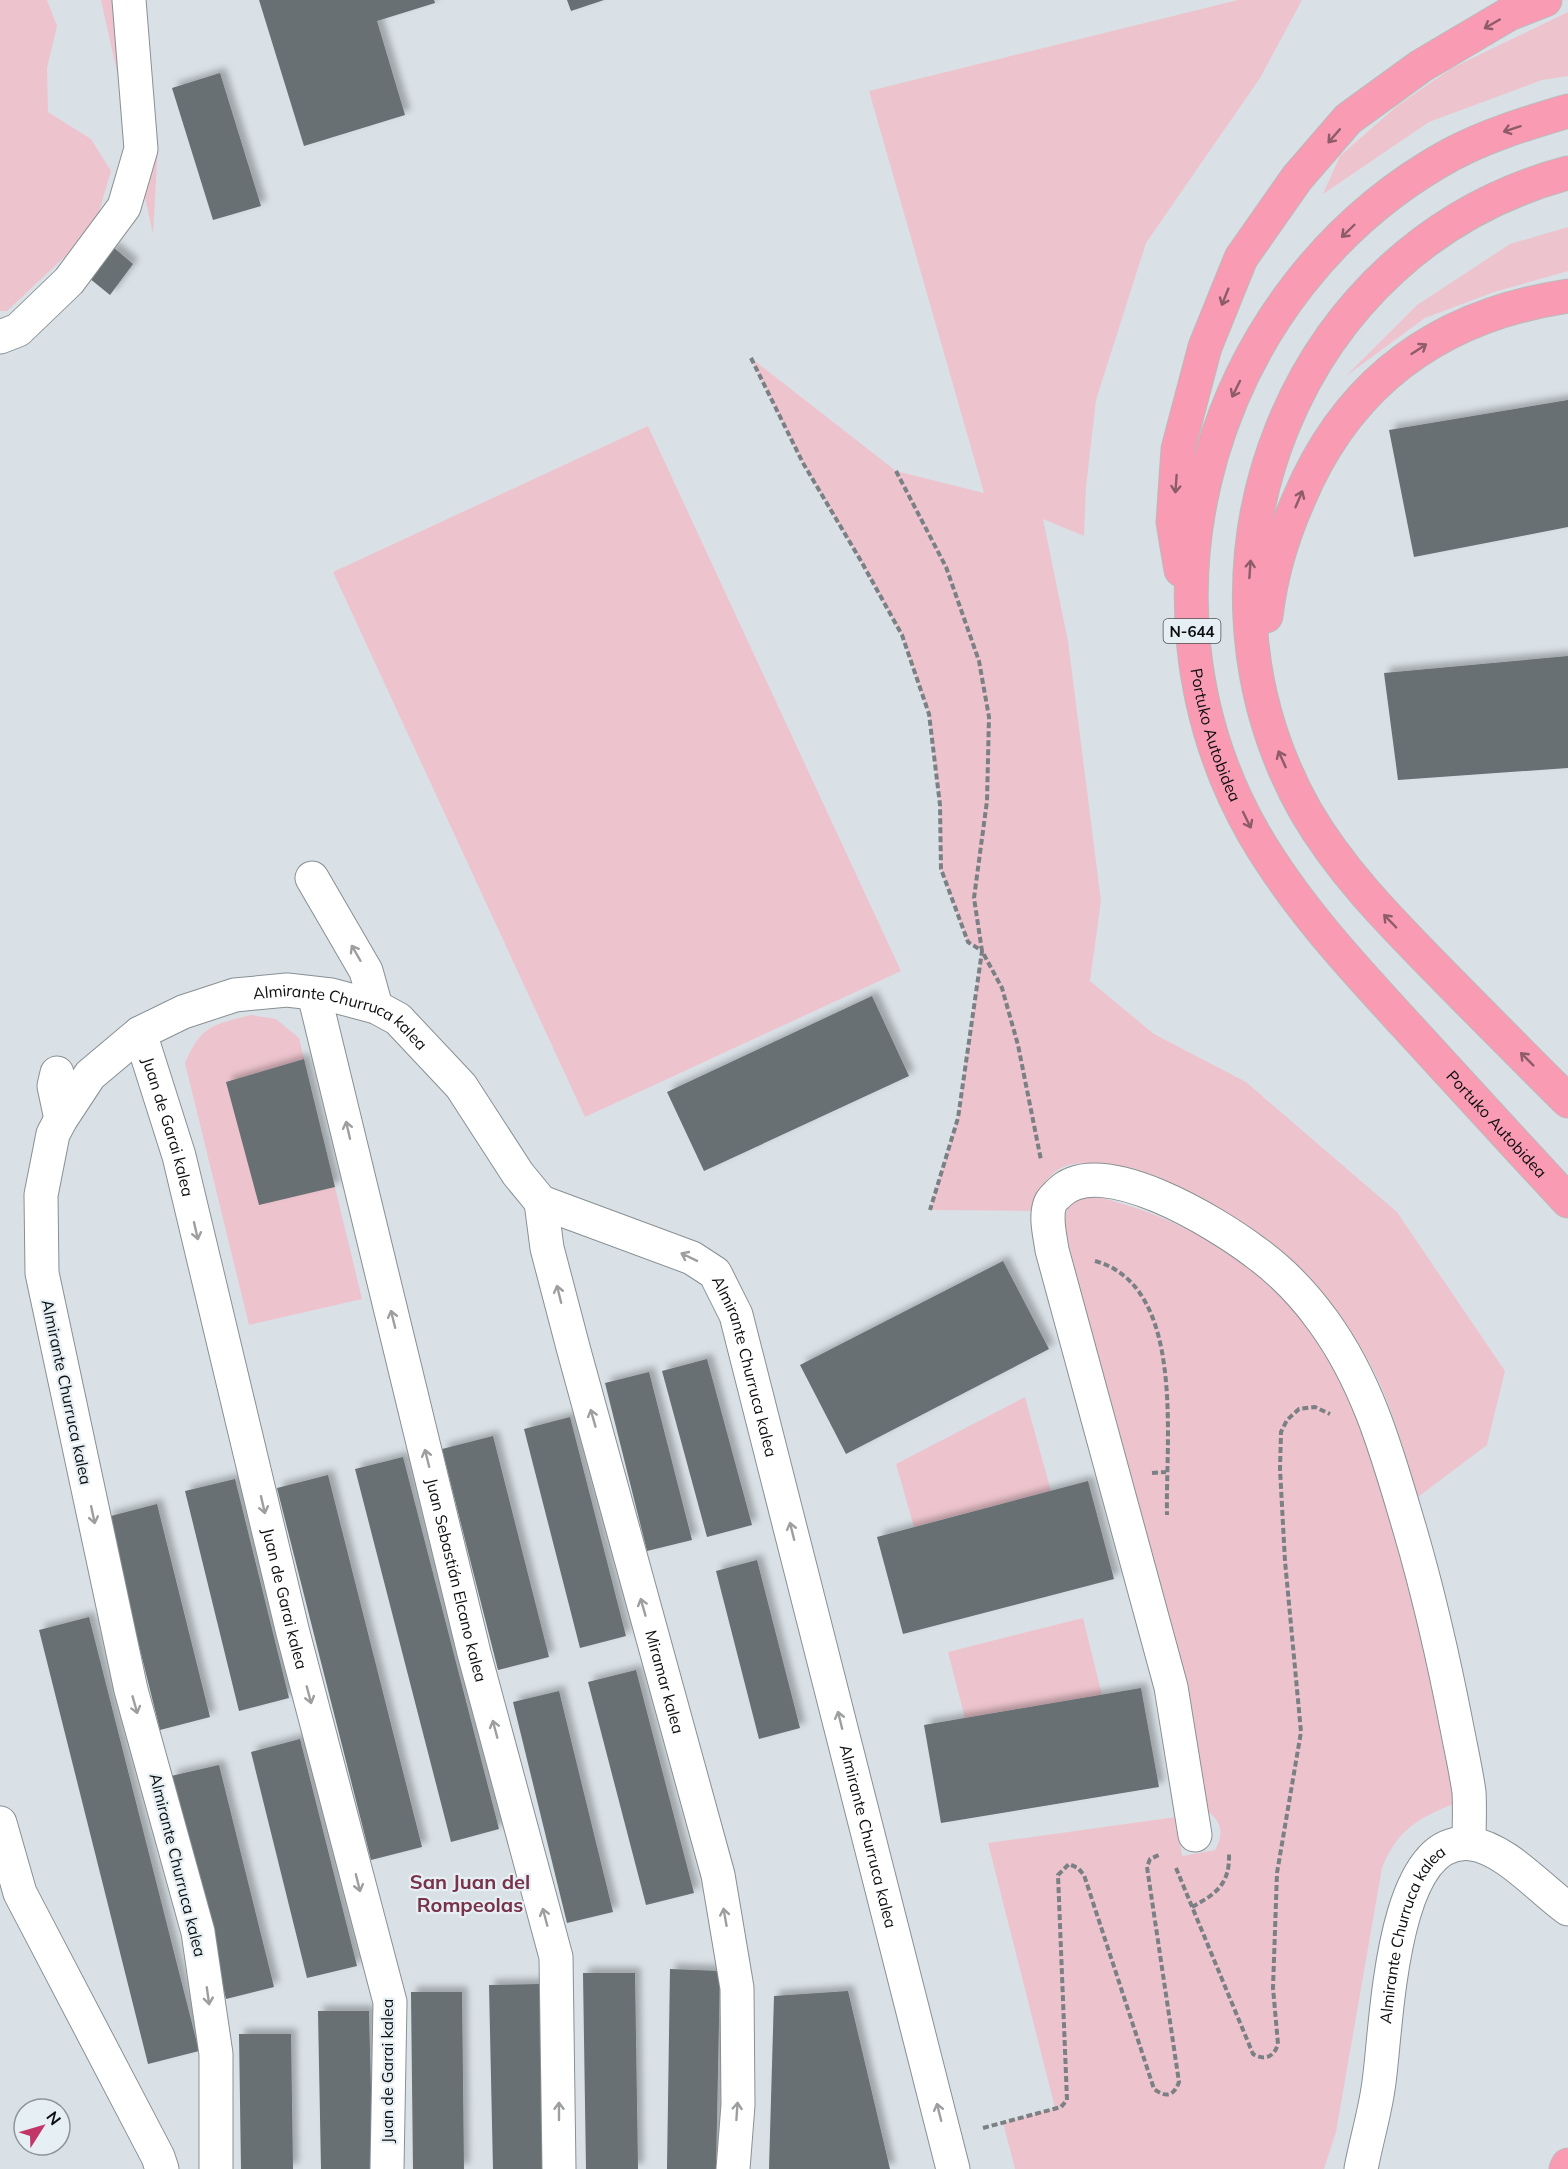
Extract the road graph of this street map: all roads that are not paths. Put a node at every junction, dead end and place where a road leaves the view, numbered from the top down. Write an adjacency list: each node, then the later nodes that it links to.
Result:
1 (129, 0): 6 (street)
2 (1545, 0): 7 (highway, one-way to 7)
3 (1568, 111): 7 (highway, Portuko Autobidea / N-644, one-way to 7)
4 (1568, 173): 8 (highway, one-way to 4)
5 (1568, 296): 8 (highway, one-way to 5)
6 (0, 337)
7 (1193, 649): 17 (highway, Portuko Autobidea / N-644, one-way to 17)
8 (1262, 699): 14 (highway, one-way to 8)
9 (312, 879): 11 (street, one-way to 9)
10 (315, 993): 11 (street, Almirante Churruca kalea); 12 (street, Almirante Churruca kalea); 25 (street, Juan Sebastián Elcano kalea, one-way to 10)
11 (376, 1008): 16 (street, Almirante Churruca kalea)
12 (140, 1034): 15 (street, Almirante Churruca kalea); 24 (street, Juan de Garai kalea, one-way to 24)
13 (57, 1073): 15 (street)
14 (1568, 1101)
15 (61, 1119): 23 (street, Almirante Churruca kalea, one-way to 23)
16 (541, 1202): 26 (street, Miramar kalea, one-way to 16); 27 (street, Almirante Churruca kalea, one-way to 16)
17 (1568, 1202)
18 (0, 1823): 22 (street)
19 (1196, 1835): 20 (street)
20 (1469, 1843): 21 (street, Almirante Churruca kalea); 28 (street, Almirante Churruca kalea)
21 (1568, 1909)
22 (162, 2169)
23 (216, 2169)
24 (387, 2169)
25 (559, 2169)
26 (733, 2169)
27 (953, 2169)
28 (1360, 2169)

